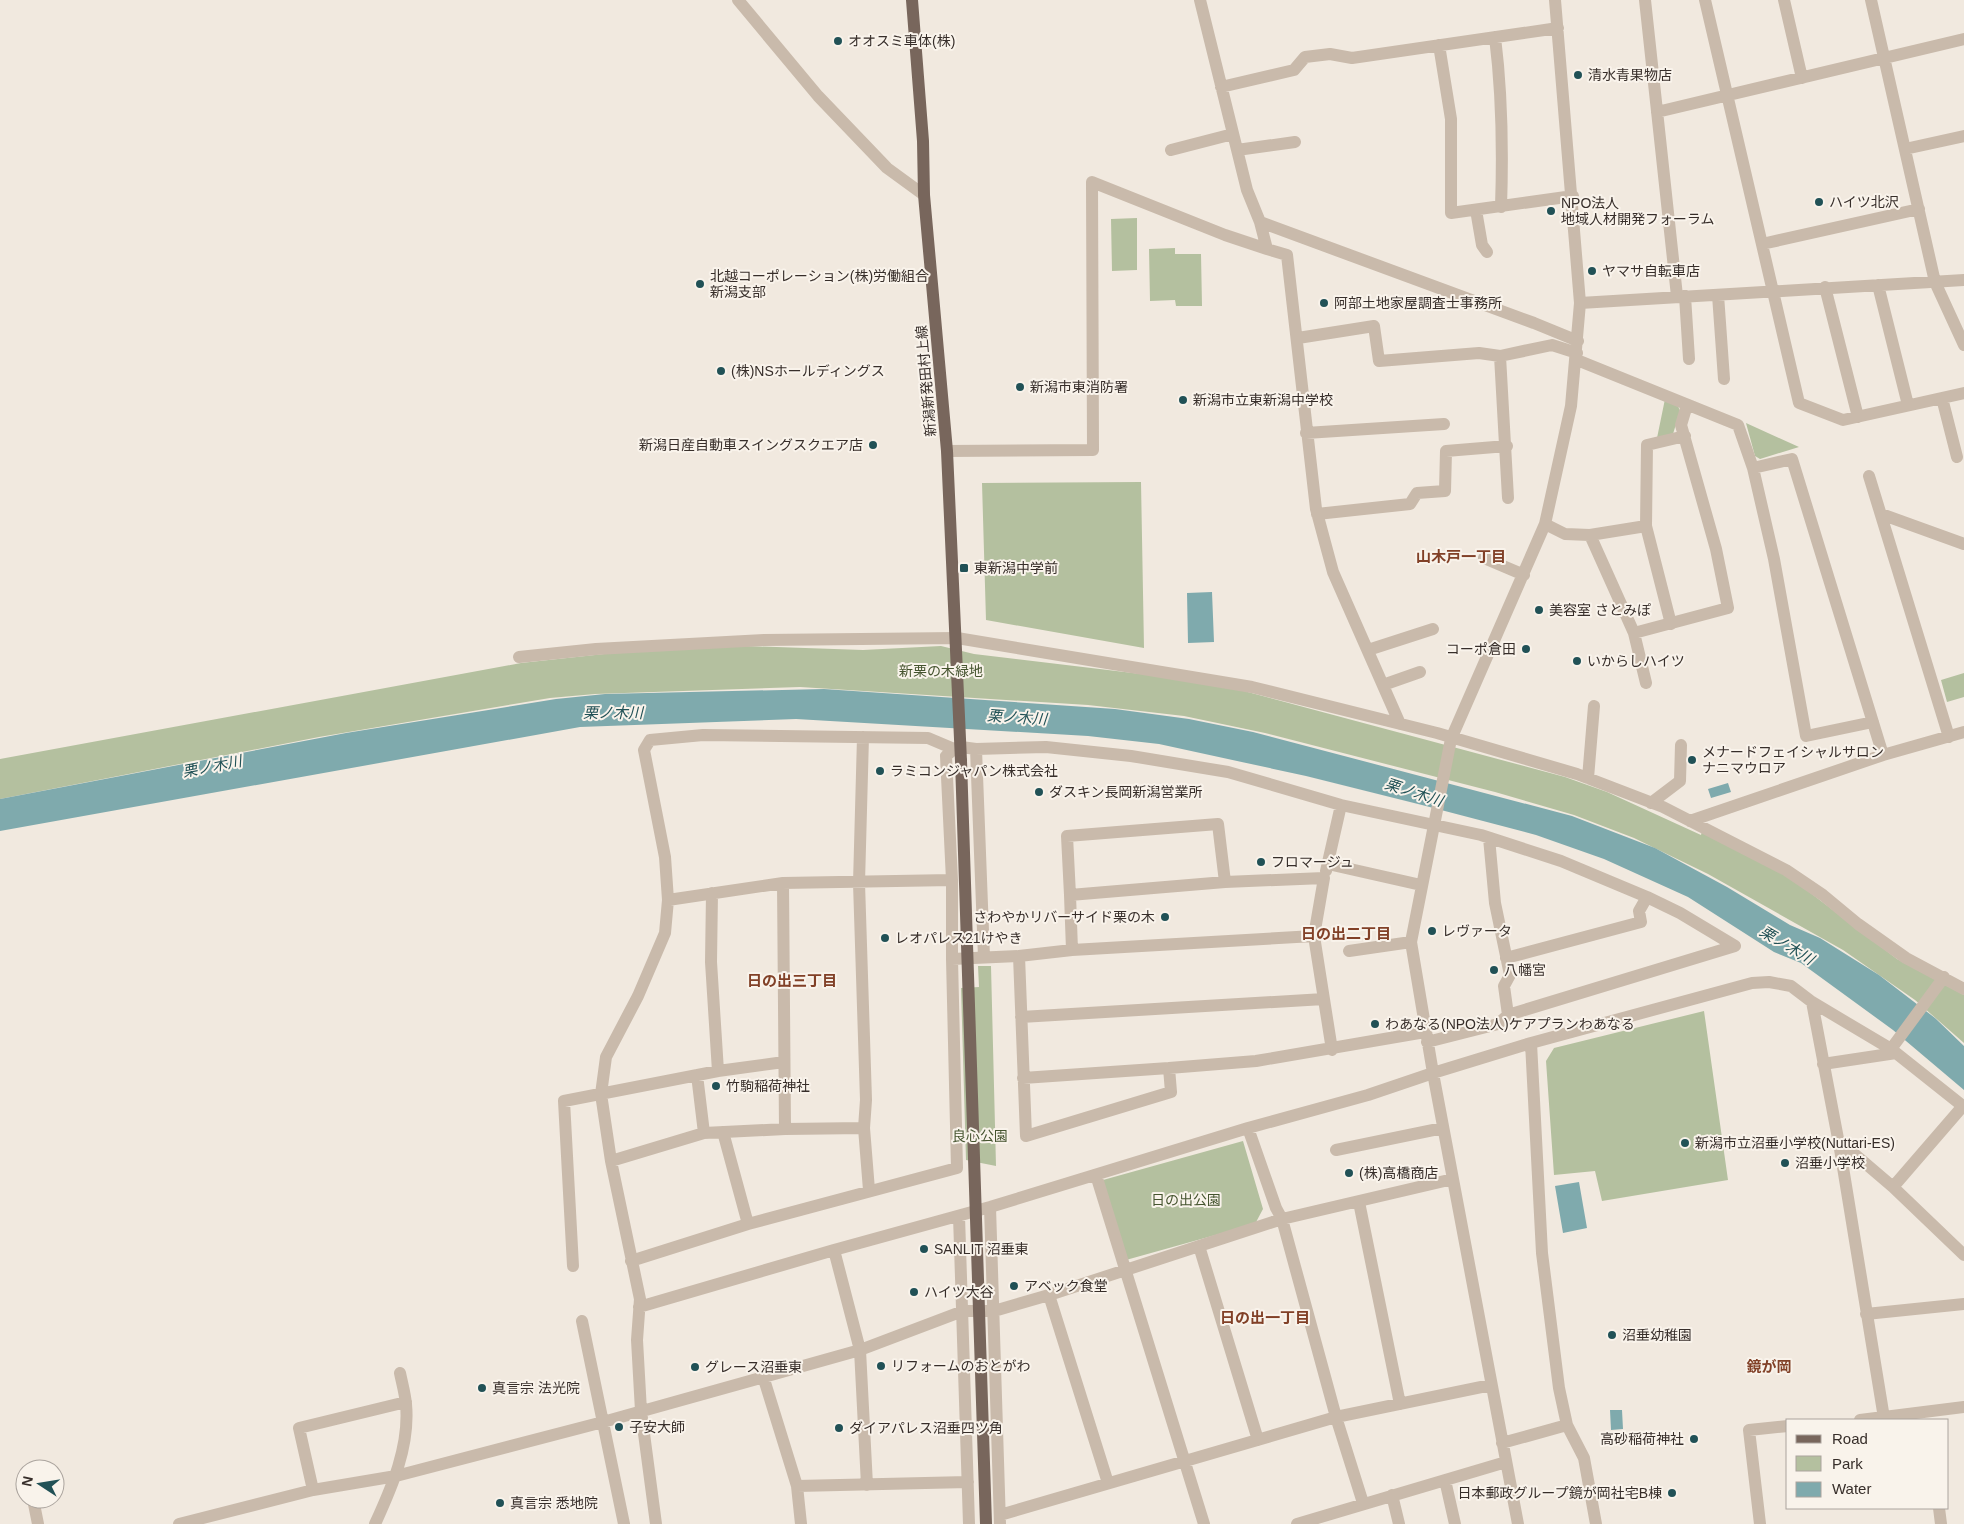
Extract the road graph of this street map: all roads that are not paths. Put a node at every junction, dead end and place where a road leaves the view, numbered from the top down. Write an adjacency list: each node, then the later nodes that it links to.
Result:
1 (738, 0): 24 (street)
2 (912, 0): 24 (main road, 新潟新発田村上線)
3 (1200, 0): 15 (street)
4 (1555, 0): 9 (street)
5 (1645, 0): 17 (street)
6 (1705, 0): 16 (street)
7 (1784, 0): 14 (street)
8 (1871, 0): 13 (street)
9 (1558, 28): 10 (street); 25 (street)
10 (1495, 37): 12 (street); 26 (street)
11 (1964, 39): 13 (street)
12 (1439, 45): 15 (street); 28 (street)
13 (1885, 58): 14 (street); 21 (street)
14 (1802, 78): 16 (street)
15 (1221, 87): 18 (street)
16 (1727, 96): 17 (street); 30 (street)
17 (1657, 112): 39 (street)
18 (1233, 134): 22 (street); 23 (street)
19 (1964, 136): 21 (street)
20 (1295, 142): 23 (street)
21 (1905, 149): 27 (street)
22 (1171, 150)
23 (1237, 150): 29 (street)
24 (924, 195): 56 (main road, 新潟新発田村上線)
25 (1573, 196): 26 (street); 40 (street)
26 (1501, 206): 28 (street)
27 (1919, 209): 30 (street); 34 (street)
28 (1476, 210): 32 (street)
29 (1260, 222): 31 (street); 43 (street)
30 (1762, 244): 37 (street)
31 (1267, 249): 41 (street); 56 (street)
32 (1487, 252)
33 (1964, 280): 34 (street)
34 (1935, 282): 35 (street); 42 (street)
35 (1878, 285): 36 (street); 50 (street)
36 (1826, 287): 37 (street); 51 (street)
37 (1773, 291): 38 (street); 51 (street)
38 (1718, 295): 39 (street); 46 (street)
39 (1681, 296): 40 (street); 45 (street)
40 (1580, 303): 43 (street)
41 (1298, 338): 44 (street); 53 (street)
42 (1964, 345)
43 (1577, 352): 44 (street); 49 (street); 63 (street)
44 (1500, 356): 55 (street)
45 (1689, 360)
46 (1724, 379)
47 (1964, 393): 48 (street)
48 (1942, 398): 50 (street); 57 (street)
49 (1687, 405): 54 (street); 58 (street)
50 (1908, 405): 51 (street)
51 (1858, 417)
52 (1444, 424): 53 (street)
53 (1306, 434): 61 (street)
54 (1685, 436): 64 (street); 69 (street)
55 (1507, 446): 60 (street); 61 (street)
56 (947, 451): 72 (main road, 新潟新発田村上線)
57 (1957, 457)
58 (1752, 468): 79 (street); 79 (street)
59 (1869, 476): 62 (street)
60 (1508, 498)
61 (1317, 514): 73 (street)
62 (1881, 514): 66 (street); 83 (street)
63 (1545, 524): 65 (street); 68 (street)
64 (1646, 526): 65 (street); 69 (street)
65 (1590, 535): 71 (street)
66 (1964, 544)
67 (1484, 558): 68 (street)
68 (1524, 575): 84 (street)
69 (1671, 624): 71 (street)
70 (1433, 629): 73 (street)
71 (1634, 633): 76 (street)
72 (957, 638): 74 (street); 80 (street); 86 (main road, 新潟新発田村上線)
73 (1368, 650): 77 (street)
74 (519, 657)
75 (1420, 672): 77 (street)
76 (1646, 683)
77 (1384, 686): 80 (street)
78 (1594, 706): 89 (street)
79 (1873, 722): 88 (street)
80 (1400, 724): 84 (street)
81 (1964, 732): 83 (street)
82 (863, 737): 86 (street); 100 (street); 105 (street)
83 (1949, 737): 88 (street)
84 (1451, 739): 89 (street); 93 (street)
85 (1681, 745): 90 (street)
86 (958, 746): 87 (street); 97 (street); 202 (main road, 新潟新発田村上線, bridge)
87 (976, 749): 91 (street); 111 (street)
88 (1883, 756): 92 (street)
89 (1588, 778): 90 (street)
90 (1651, 803): 92 (street)
91 (1341, 805): 93 (street); 95 (street)
92 (1690, 821): 114 (street)
93 (1434, 826): 94 (street); 101 (street)
94 (1488, 838): 104 (street); 112 (street)
95 (1328, 864): 96 (street); 101 (street)
96 (1324, 878): 98 (street); 106 (street)
97 (952, 880): 100 (street); 113 (street)
98 (1225, 882): 103 (street); 103 (street)
99 (783, 883): 100 (street); 102 (street); 124 (street)
100 (859, 883): 133 (street)
101 (1421, 885): 107 (street)
102 (712, 893): 105 (street); 127 (street)
103 (1070, 895): 108 (street)
104 (1647, 897): 112 (street); 118 (street)
105 (668, 900): 131 (street)
106 (1314, 936): 108 (street); 116 (street)
107 (1411, 942): 109 (street); 120 (street)
108 (1072, 950): 110 (street)
109 (1348, 951)
110 (1019, 956): 111 (street); 119 (street)
111 (984, 957): 113 (street)
112 (1506, 958): 118 (street)
113 (952, 960): 145 (street)
114 (1940, 982): 115 (street); 122 (street)
115 (1964, 989)
116 (1324, 998): 119 (street); 123 (street)
117 (1812, 1002): 121 (street); 122 (street); 125 (street)
118 (1508, 1016): 120 (street)
119 (1021, 1018): 130 (street)
120 (1426, 1037): 123 (street); 128 (street)
121 (1531, 1043): 128 (street); 177 (street)
122 (1893, 1049): 125 (street); 132 (street)
123 (1332, 1050): 126 (street)
124 (784, 1062): 127 (street); 136 (street)
125 (1823, 1064): 139 (street)
126 (1169, 1068): 130 (street); 130 (street)
127 (718, 1071): 129 (street)
128 (1432, 1073): 134 (street); 135 (street)
129 (697, 1075): 131 (street); 138 (street)
130 (1023, 1078)
131 (601, 1094): 141 (street); 155 (street)
132 (1964, 1106): 144 (street)
133 (864, 1128): 136 (street); 145 (street)
134 (1248, 1128): 142 (street); 149 (street)
135 (1444, 1128): 140 (street); 143 (street)
136 (785, 1129): 137 (street)
137 (723, 1132): 138 (street); 150 (street)
138 (704, 1133): 141 (street)
139 (1838, 1140): 144 (street); 162 (street)
140 (1336, 1150)
141 (611, 1161): 154 (street)
142 (1096, 1176): 147 (street); 156 (street)
143 (1453, 1179): 146 (street); 167 (street)
144 (1894, 1187): 153 (street)
145 (869, 1190): 150 (street)
146 (1359, 1202): 149 (street); 169 (street)
147 (990, 1208): 148 (street); 161 (street)
148 (958, 1216): 152 (street); 160 (street)
149 (1282, 1219): 151 (street); 173 (street)
150 (748, 1224): 154 (street)
151 (1199, 1246): 156 (street); 179 (street)
152 (834, 1250): 159 (street); 164 (street)
153 (1964, 1255)
154 (631, 1261): 159 (street)
155 (573, 1266)
156 (1126, 1270): 157 (street); 181 (street)
157 (1049, 1295): 161 (street); 186 (street)
158 (1964, 1304): 162 (street)
159 (639, 1307): 171 (street)
160 (963, 1311): 161 (street); 164 (street); 185 (street)
161 (994, 1311): 194 (street)
162 (1866, 1314): 174 (street)
163 (582, 1320): 176 (street)
164 (860, 1350): 166 (street); 187 (street)
165 (400, 1373): 168 (street)
166 (762, 1376): 171 (street); 188 (street)
167 (1491, 1385): 169 (street); 180 (street)
168 (406, 1402): 183 (street); 189 (street)
169 (1400, 1404): 173 (street)
170 (1964, 1405): 172 (street)
171 (641, 1412): 176 (street); 199 (street)
172 (1927, 1416): 174 (street)
173 (1336, 1417): 179 (street); 191 (street)
174 (1884, 1418): 175 (street)
175 (1872, 1419)
176 (603, 1422): 183 (street); 198 (street)
177 (1567, 1425): 180 (street); 208 (street)
178 (1786, 1426): 209 (street)
179 (1258, 1440): 181 (street)
180 (1502, 1443): 182 (street)
181 (1186, 1461): 186 (street); 203 (street)
182 (1506, 1462): 184 (street); 207 (street)
183 (396, 1476): 189 (street); 197 (street)
184 (1445, 1480): 190 (street); 206 (street)
185 (968, 1482): 187 (street); 201 (street)
186 (1108, 1483): 194 (street)
187 (867, 1484): 188 (street)
188 (797, 1486): 200 (street)
189 (313, 1490): 196 (street)
190 (1392, 1495): 191 (street); 205 (street)
191 (1363, 1504): 204 (street)
192 (35, 1509): 195 (street)
193 (1939, 1509): 210 (street)
194 (1000, 1520)
195 (38, 1524)
196 (179, 1524)
197 (375, 1524)
198 (624, 1524)
199 (656, 1524)
200 (802, 1524)
201 (969, 1524)
202 (986, 1524)
203 (1204, 1524)
204 (1297, 1524)
205 (1399, 1524)
206 (1455, 1524)
207 (1518, 1524)
208 (1596, 1524)
209 (1760, 1524)
210 (1941, 1524)

